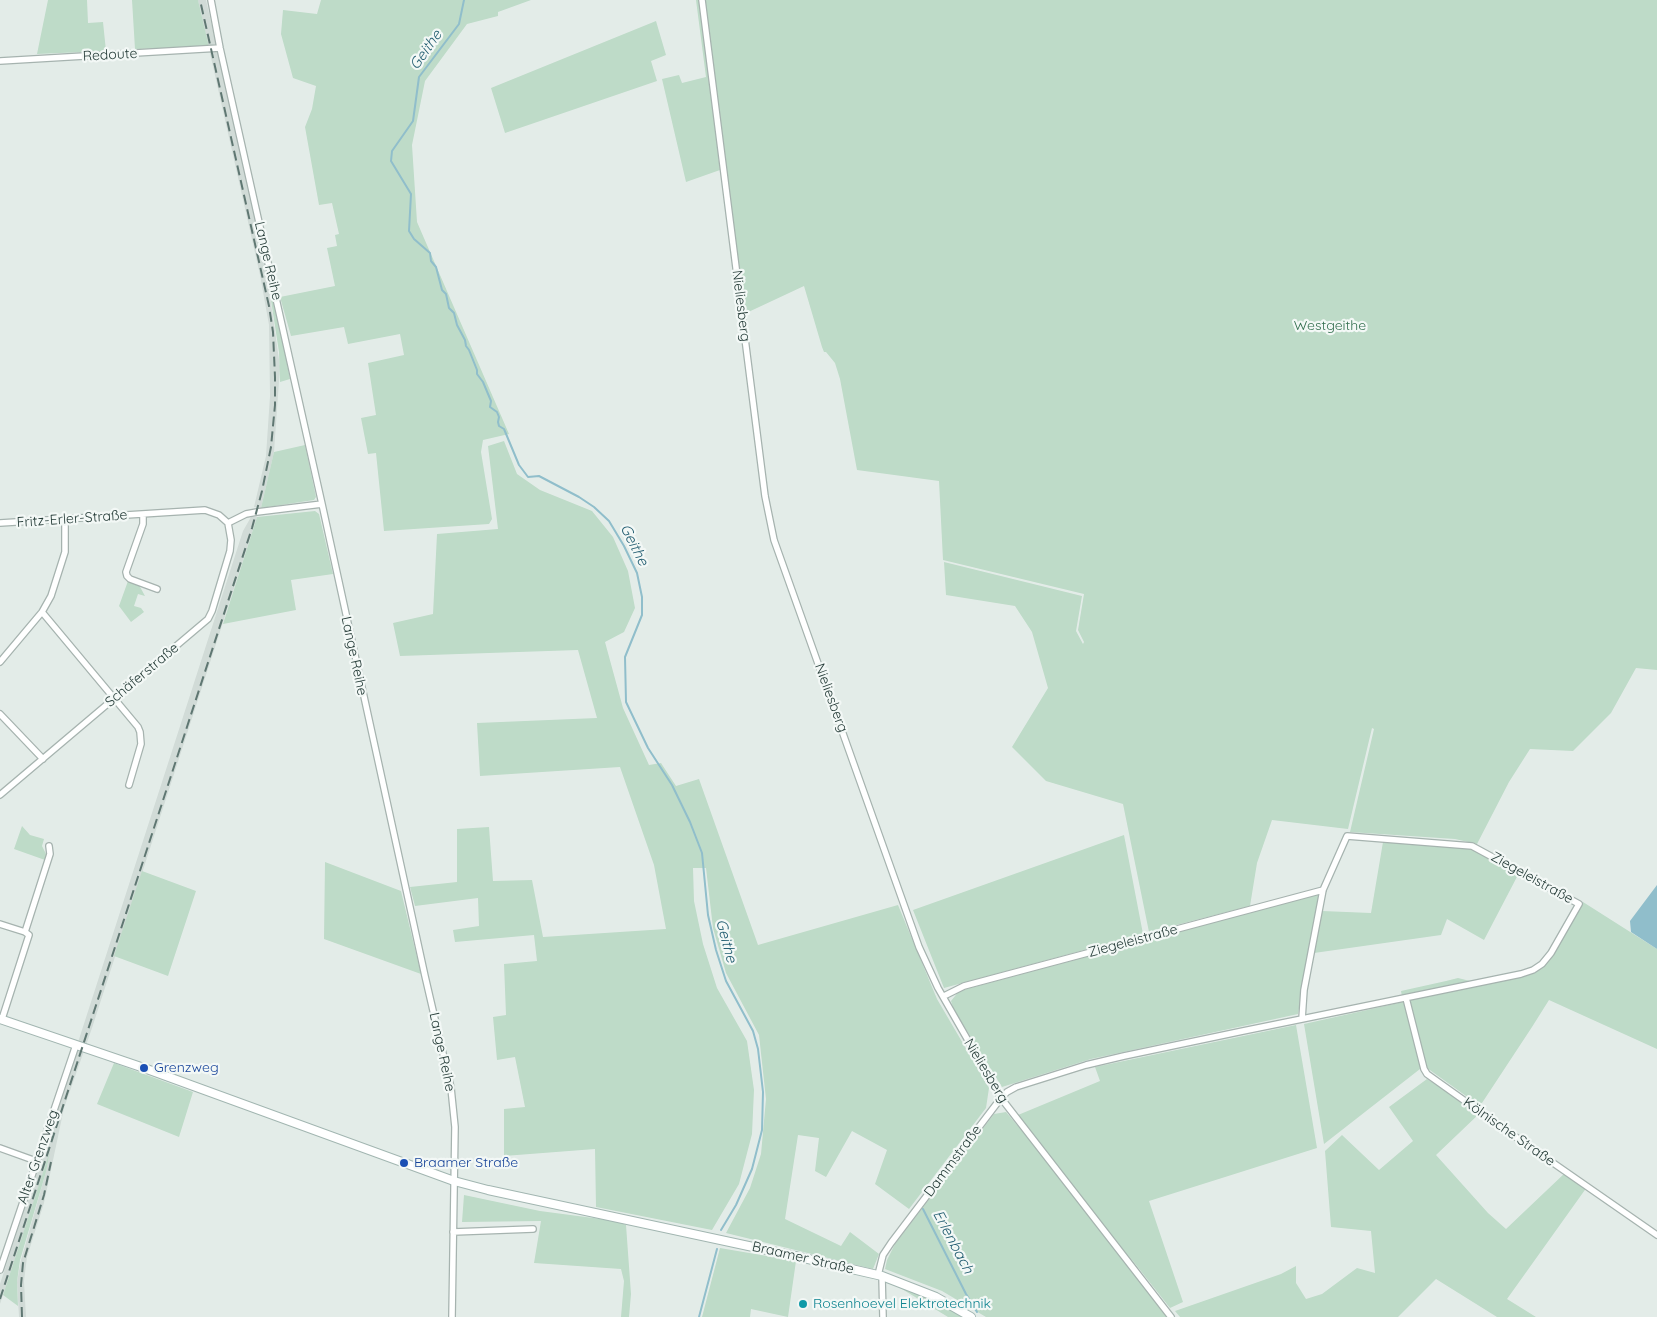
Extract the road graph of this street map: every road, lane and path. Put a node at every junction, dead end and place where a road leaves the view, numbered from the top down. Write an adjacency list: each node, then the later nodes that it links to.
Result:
1 (211, 0): 3 (street, Lange Reihe)
2 (702, 0): 22 (street, Nieliesberg)
3 (220, 48): 4 (street, Redoute); 5 (street, Lange Reihe)
4 (0, 61)
5 (322, 504): 9 (street); 30 (street, Lange Reihe)
6 (143, 514): 7 (street, Fritz-Erler-Straße); 9 (street, Fritz-Erler-Straße); 10 (street, Fritz-Erler-Straße)
7 (65, 519): 8 (street, Fritz-Erler-Straße); 11 (street)
8 (0, 523)
9 (228, 523): 13 (street, Schäferstraße)
10 (157, 589)
11 (42, 612): 12 (street); 13 (street)
12 (0, 662)
13 (115, 698): 15 (street, Schäferstraße); 16 (street)
14 (0, 714): 15 (street)
15 (43, 759): 17 (street, Schäferstraße)
16 (129, 785)
17 (0, 795)
18 (49, 846): 21 (street)
19 (1323, 890): 22 (street, Ziegeleistraße); 23 (street, Ziegeleistraße); 25 (street, Ziegeleistraße)
20 (0, 924): 21 (street)
21 (25, 932): 24 (street)
22 (944, 996): 27 (street, Nieliesberg)
23 (1406, 998): 25 (street, Ziegeleistraße); 33 (street, Kölnische Straße)
24 (1, 1019): 26 (street, Braamer Straße)
25 (1302, 1019): 27 (street, Ziegeleistraße)
26 (76, 1045): 29 (street, Alter Grenzweg); 30 (street, Braamer Straße)
27 (1001, 1098): 37 (street, Dammstraße); 41 (street, Nieliesberg)
28 (0, 1148): 29 (street)
29 (36, 1161): 35 (street, Alter Grenzweg)
30 (454, 1181): 32 (street, Lange Reihe); 37 (street, Braamer Straße)
31 (533, 1229): 32 (street)
32 (453, 1232): 38 (street, Lange Reihe)
33 (1657, 1235)
34 (0, 1245): 35 (street)
35 (8, 1247): 36 (street, Alter Grenzweg)
36 (0, 1270)
37 (880, 1276): 39 (street, Dammstraße); 40 (street, Braamer Straße)
38 (452, 1317)
39 (883, 1317)
40 (971, 1317)
41 (1172, 1317)

